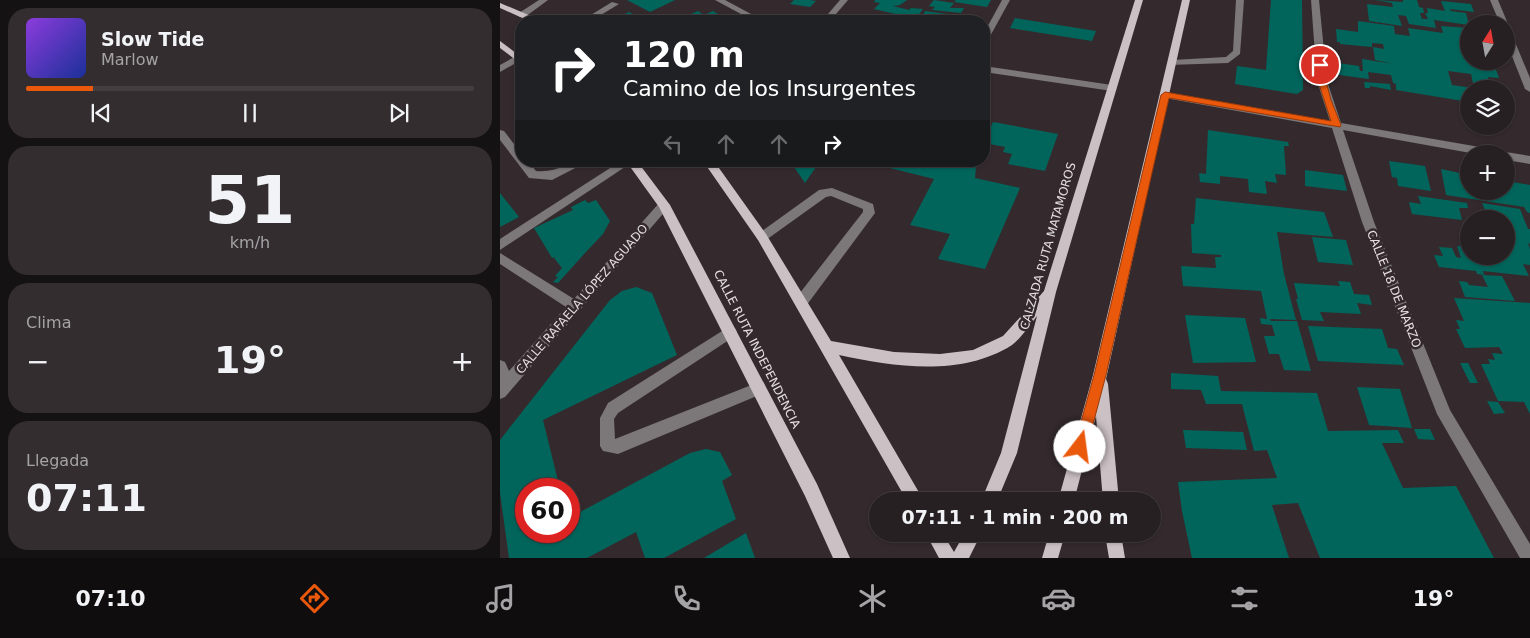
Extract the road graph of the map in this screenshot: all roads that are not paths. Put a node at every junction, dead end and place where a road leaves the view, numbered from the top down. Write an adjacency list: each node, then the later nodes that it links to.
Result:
1 (544, 0): 12 (street)
2 (719, 0): 14 (street)
3 (844, 0): 15 (street)
4 (1006, 0): 17 (street)
5 (1139, 0): 26 (main road, CALZADA RUTA MATAMOROS)
6 (1186, 0): 22 (main road)
7 (1240, 0): 22 (street)
8 (1315, 0): 28 (street, CALLE 18 DE MARZO)
9 (1494, 0): 16 (street)
10 (615, 4): 13 (street)
11 (500, 5): 12 (main road)
12 (522, 15)
13 (596, 15)
14 (748, 15)
15 (831, 15)
16 (1500, 15)
17 (990, 29)
18 (500, 44): 20 (main road)
19 (1515, 51): 25 (street)
20 (515, 55)
21 (515, 62): 23 (street)
22 (1172, 63): 27 (main road)
23 (500, 70)
24 (990, 70): 26 (street)
25 (1529, 84)
26 (1112, 88): 43 (main road, CALZADA RUTA MATAMOROS)
27 (1165, 95): 28 (street); 49 (main road)
28 (1337, 125): 30 (street); 65 (street, CALLE 18 DE MARZO)
29 (500, 133): 31 (street)
30 (1460, 147)
31 (515, 152)
32 (1515, 158): 33 (street)
33 (1530, 160)
34 (527, 167): 35 (street)
35 (571, 167)
36 (621, 167): 41 (street)
37 (635, 167): 39 (main road, CALLE RUTA INDEPENDENCIA)
38 (712, 167): 40 (main road)
39 (664, 205): 45 (street, CALLE RAFAELA LÓPEZ AGUADO); 46 (main road, CALLE RUTA INDEPENDENCIA)
40 (762, 237): 44 (main road); 44 (street)
41 (500, 245)
42 (500, 258): 45 (street)
43 (1050, 292): 47 (main road); 53 (main road, CALZADA RUTA MATAMOROS)
44 (801, 302): 47 (main road)
45 (576, 306): 50 (street, CALLE RAFAELA LÓPEZ AGUADO)
46 (730, 332): 51 (main road, CALLE RUTA INDEPENDENCIA); 51 (street)
47 (828, 346): 52 (main road)
48 (500, 366): 50 (street)
49 (1100, 375): 54 (main road); 55 (main road)
50 (504, 388)
51 (759, 388): 60 (main road, CALLE RUTA INDEPENDENCIA)
52 (911, 492)
53 (993, 492)
54 (1068, 492)
55 (1110, 492)
56 (939, 542): 61 (main road)
57 (969, 542): 62 (main road)
58 (1055, 542): 63 (main road)
59 (1115, 542): 64 (main road)
60 (842, 558)
61 (948, 558)
62 (960, 558)
63 (1050, 558)
64 (1118, 558)
65 (1529, 558)

